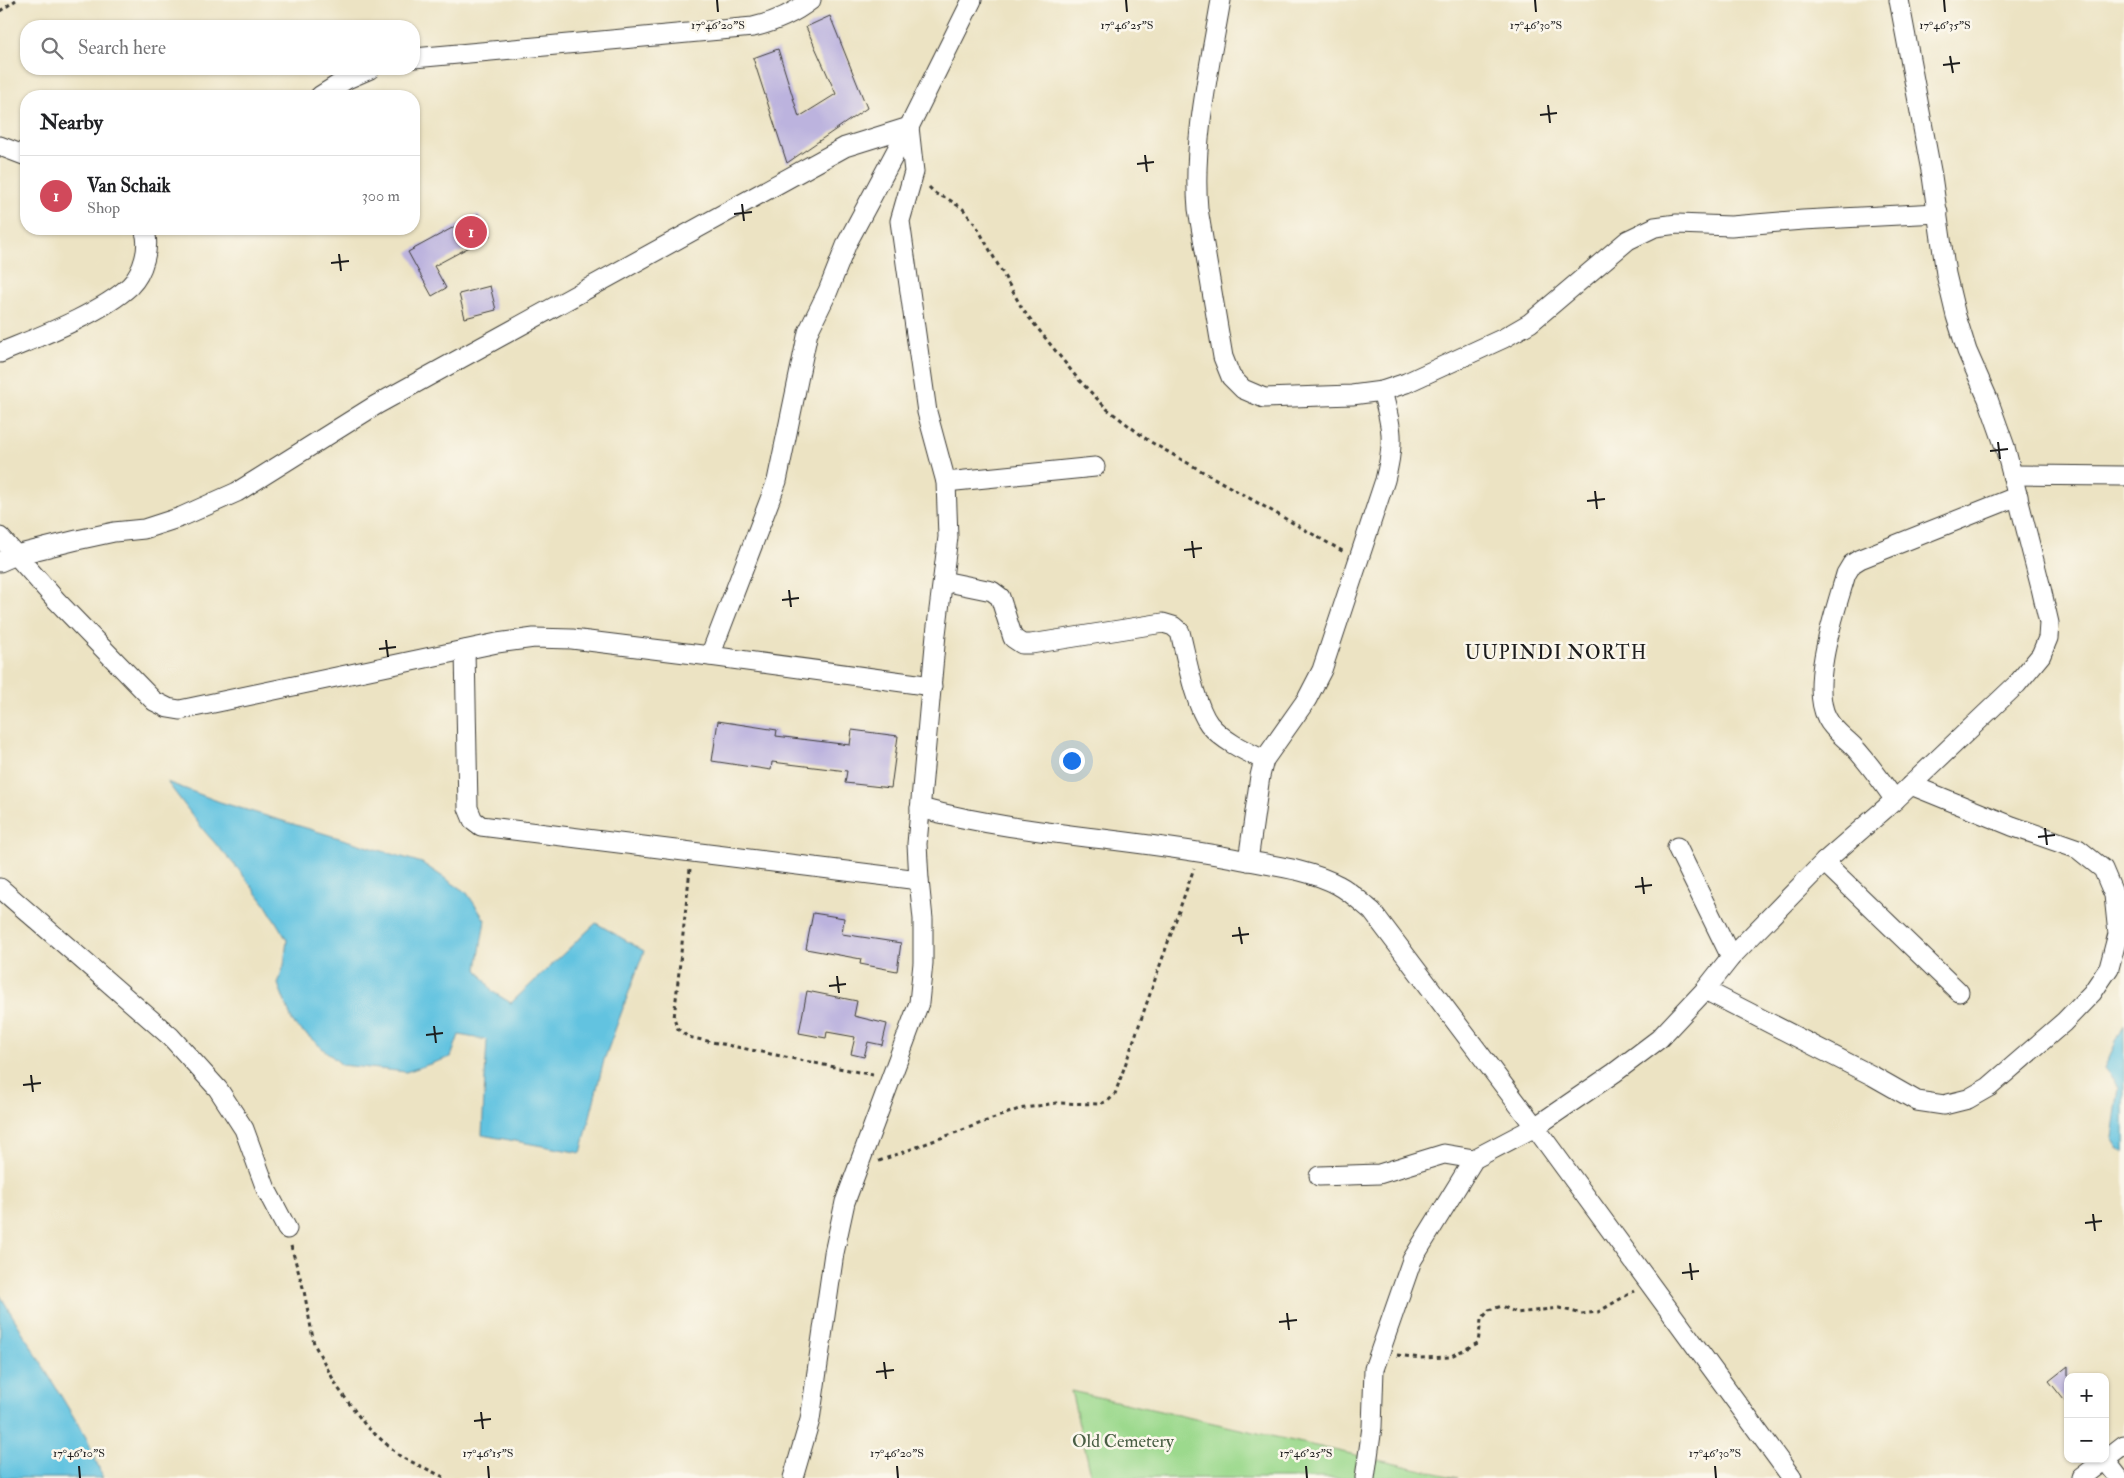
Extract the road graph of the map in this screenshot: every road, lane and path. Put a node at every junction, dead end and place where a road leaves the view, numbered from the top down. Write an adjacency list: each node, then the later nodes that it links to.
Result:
1 (16, 0): 6 (path)
2 (811, 0): 7 (street)
3 (972, 0): 10 (street)
4 (1221, 0): 17 (street)
5 (1899, 0): 14 (street)
6 (0, 11)
7 (420, 57)
8 (356, 75): 9 (street)
9 (330, 90)
10 (909, 127): 13 (street); 24 (street); 28 (street)
11 (0, 146): 12 (street)
12 (20, 154)
13 (914, 172): 21 (street); 25 (path)
14 (1938, 213): 17 (street); 19 (street)
15 (147, 235): 16 (street)
16 (0, 353)
17 (1382, 390): 25 (street)
18 (1095, 467): 21 (street)
19 (2012, 475): 20 (street); 22 (street)
20 (2124, 476)
21 (946, 482): 26 (street)
22 (2018, 496): 31 (street); 32 (street)
23 (0, 537): 24 (street)
24 (8, 558): 27 (street)
25 (1358, 560): 30 (street)
26 (943, 581): 29 (street); 30 (street)
27 (465, 650): 28 (street); 36 (street)
28 (710, 656): 29 (street)
29 (932, 686): 33 (street)
30 (1264, 760): 37 (street)
31 (1911, 785): 32 (street); 42 (street)
32 (1896, 800): 38 (street)
33 (920, 808): 35 (street); 39 (street)
34 (1677, 846): 41 (street)
35 (1200, 851): 37 (street); 47 (path)
36 (692, 853): 39 (street); 44 (path)
37 (1248, 861): 45 (street)
38 (1824, 862): 41 (street); 43 (street)
39 (919, 880): 44 (street)
40 (0, 888): 49 (street)
41 (1731, 957): 42 (street)
42 (1705, 990): 45 (street)
43 (1959, 992)
44 (892, 1079): 47 (street)
45 (1535, 1127): 46 (street); 50 (street)
46 (1474, 1160): 48 (street); 51 (street)
47 (858, 1168): 57 (street)
48 (1320, 1176)
49 (287, 1229): 56 (path)
50 (1649, 1282): 51 (path); 59 (street)
51 (1379, 1353): 58 (street)
52 (2124, 1445): 53 (street)
53 (2109, 1457)
54 (2101, 1463): 60 (street)
55 (2107, 1463): 61 (street)
56 (446, 1478)
57 (793, 1478)
58 (1365, 1478)
59 (1792, 1478)
60 (2081, 1478)
61 (2119, 1478)

